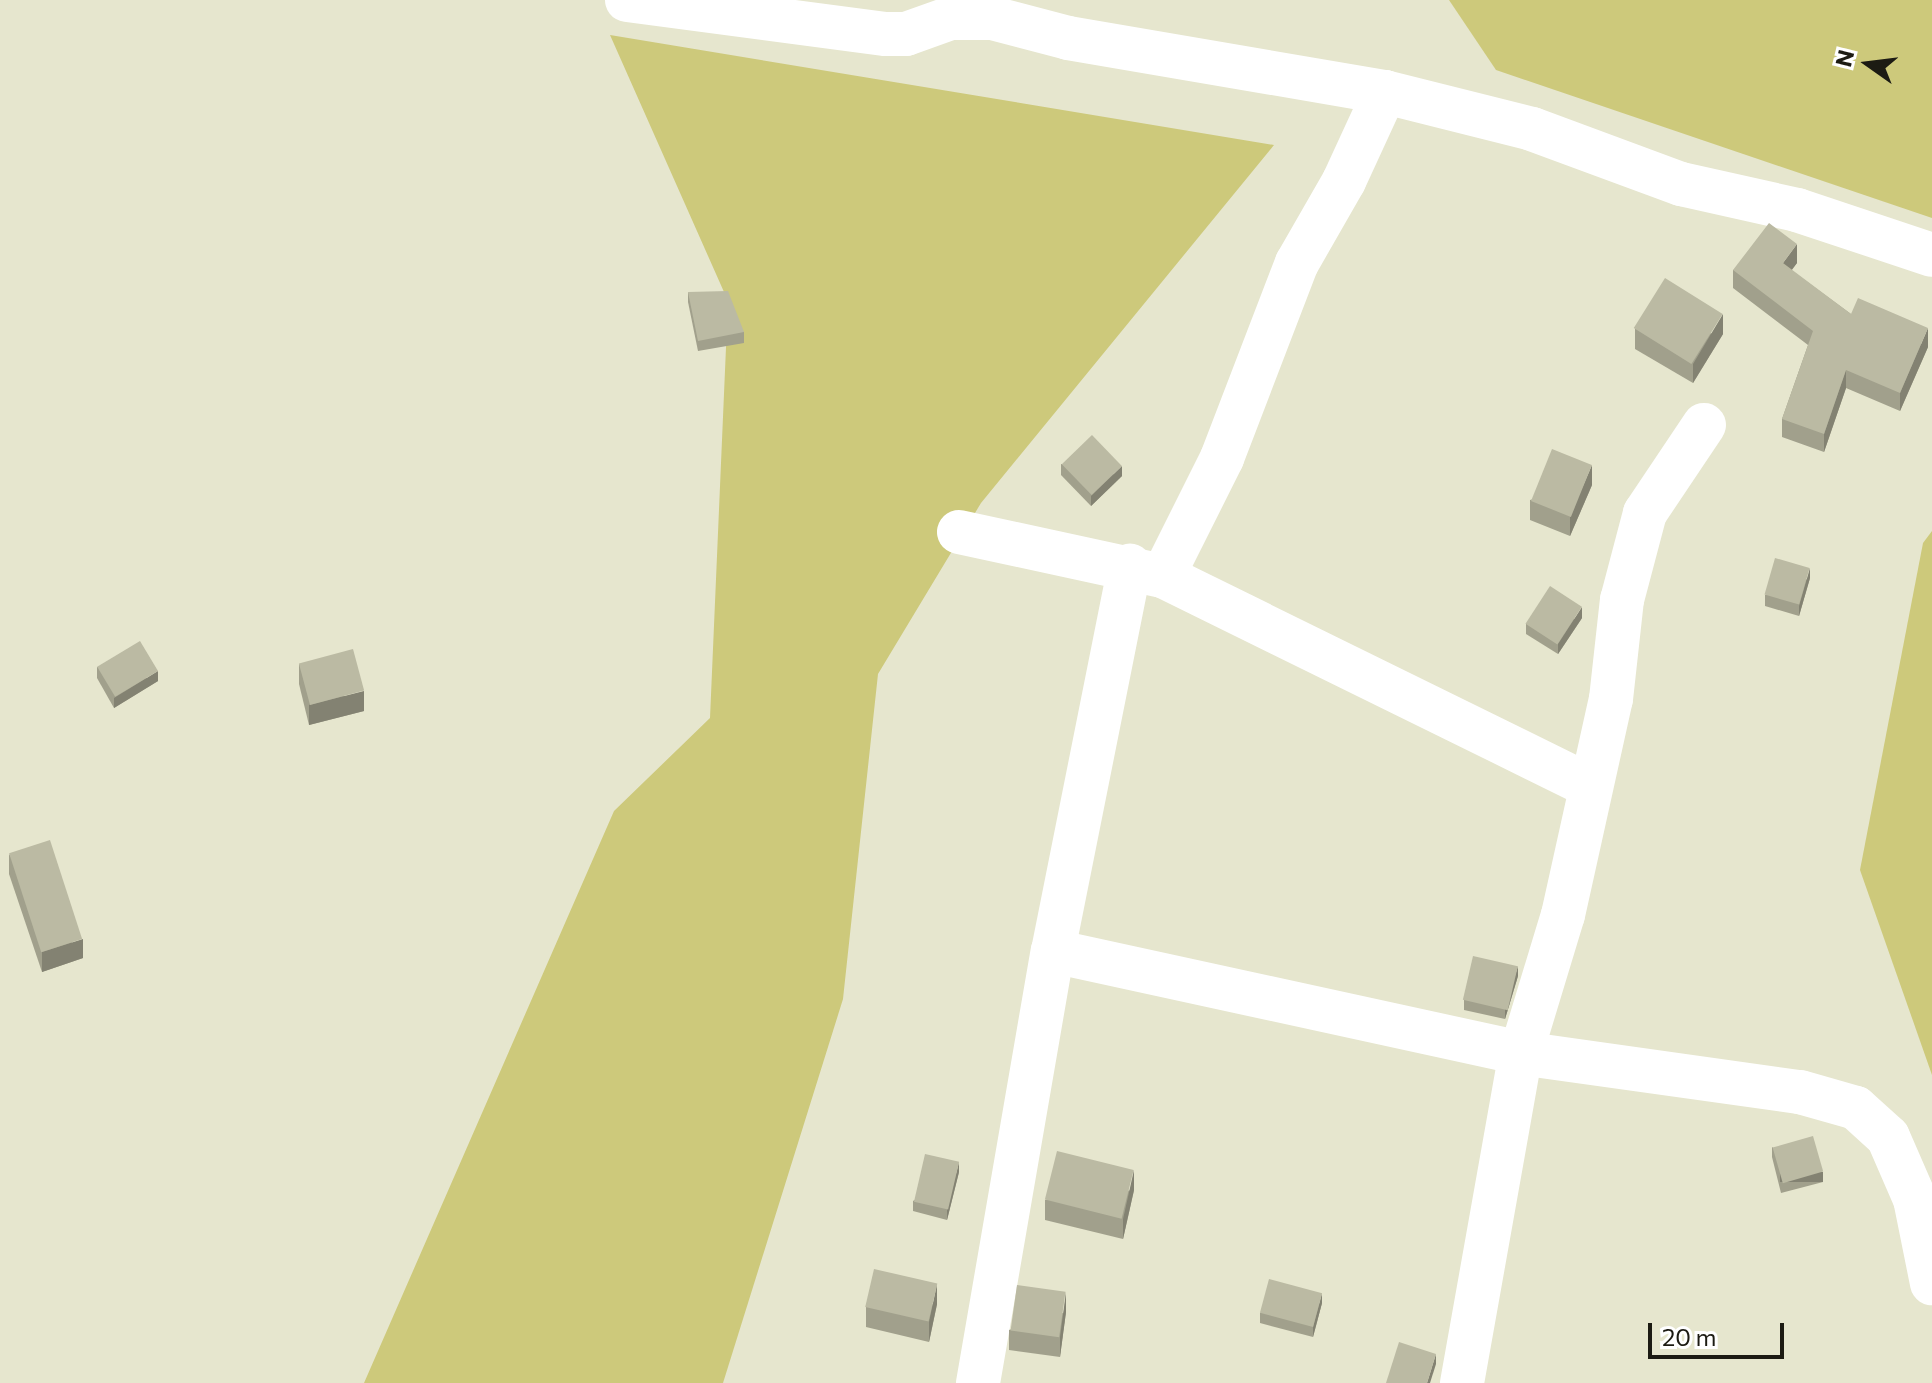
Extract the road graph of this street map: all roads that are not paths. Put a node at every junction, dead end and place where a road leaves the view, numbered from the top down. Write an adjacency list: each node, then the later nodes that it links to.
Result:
1 (627, 0): 2 (street)
2 (1385, 92): 3 (street); 6 (street)
3 (1932, 255)
4 (1704, 425): 7 (street)
5 (959, 532): 6 (street)
6 (1147, 571): 7 (street); 8 (street)
7 (1590, 786): 9 (street)
8 (1053, 951): 9 (street); 11 (street)
9 (1521, 1053): 10 (street); 12 (street)
10 (1932, 1283)
11 (978, 1383)
12 (1462, 1383)

